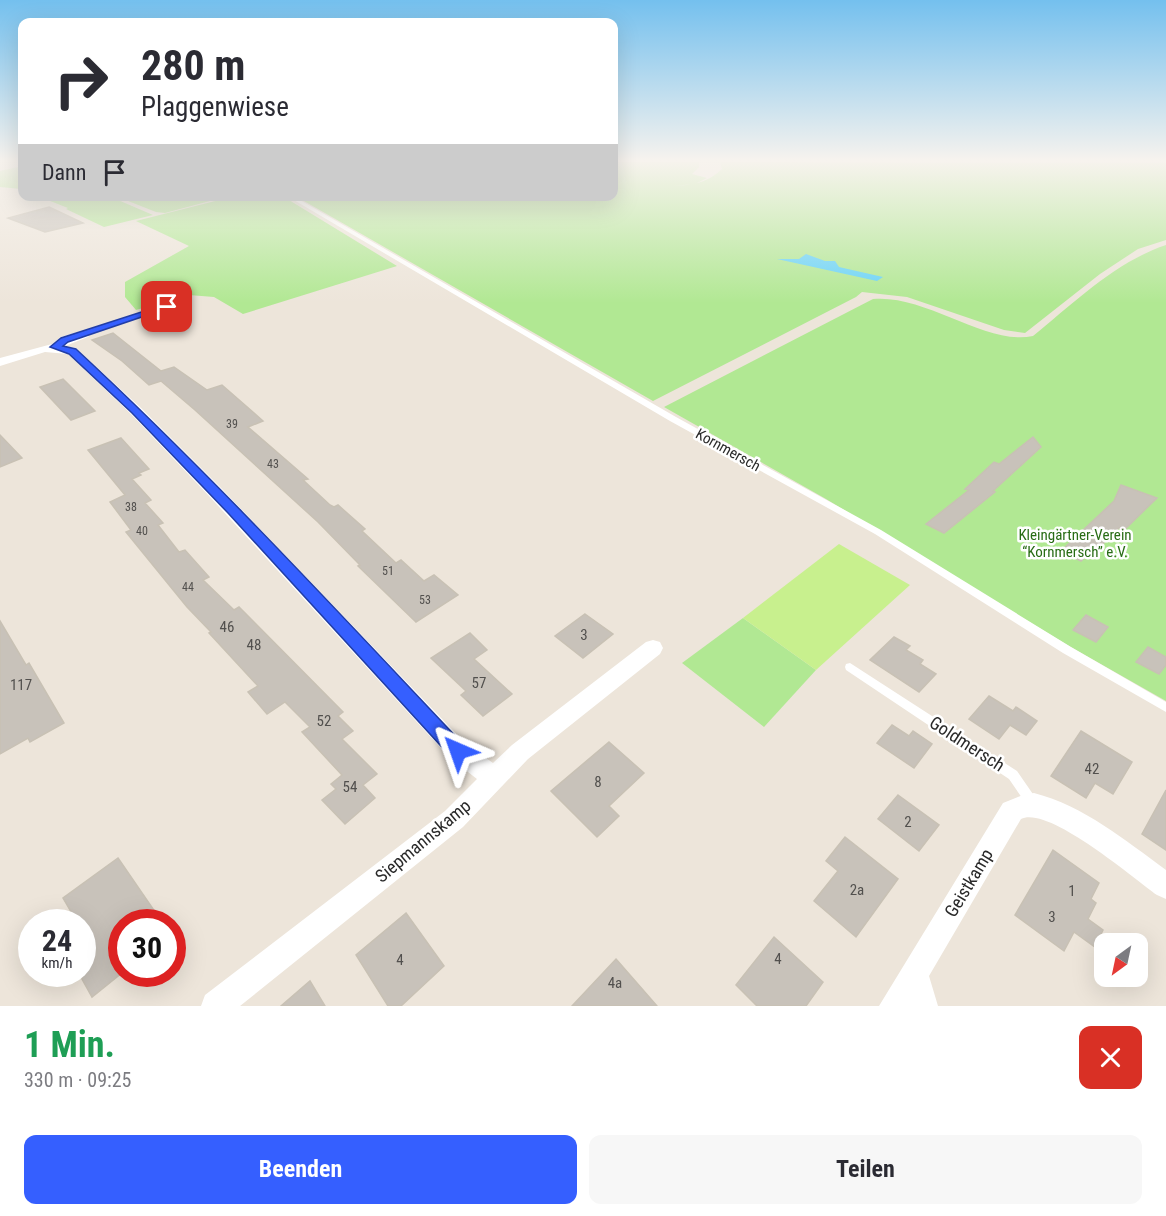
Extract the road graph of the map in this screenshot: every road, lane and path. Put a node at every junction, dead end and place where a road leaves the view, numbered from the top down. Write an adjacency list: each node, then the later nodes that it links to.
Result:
1 (311, 209): 8 (lane, Kornmersch)
2 (167, 307): 3 (lane)
3 (84, 334): 4 (street)
4 (55, 347): 5 (street); 9 (street)
5 (0, 362)
6 (653, 648): 9 (street, Siepmannskamp)
7 (850, 667): 10 (lane, Goldmersch)
8 (1166, 707)
9 (493, 777): 13 (street, Siepmannskamp)
10 (1034, 805): 11 (street); 12 (street, Geistkamp)
11 (1166, 886)
12 (914, 975): 14 (street, Geistkamp); 15 (street)
13 (216, 1006)
14 (894, 1006)
15 (923, 1006)

